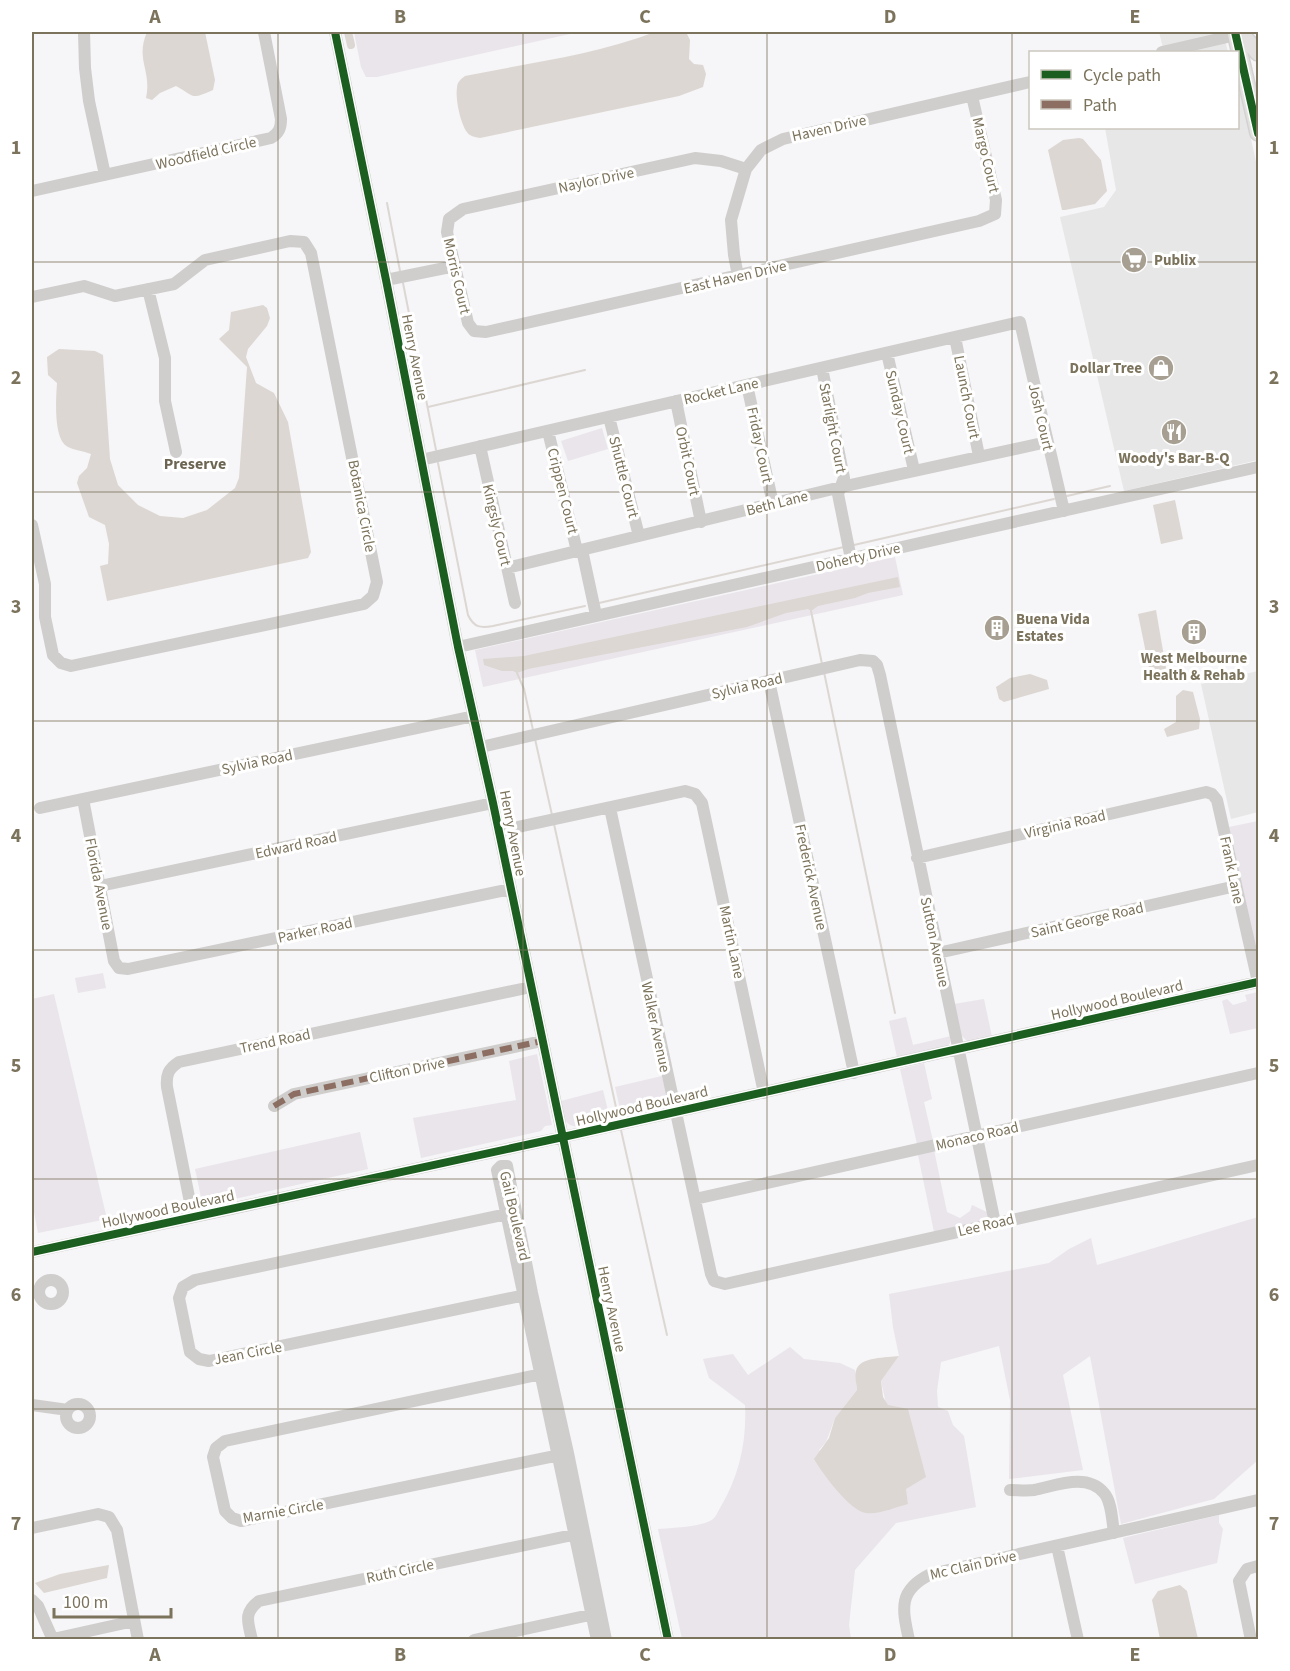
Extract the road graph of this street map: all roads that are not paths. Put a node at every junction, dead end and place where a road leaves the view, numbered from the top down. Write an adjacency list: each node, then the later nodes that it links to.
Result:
1 (84, 32): 11 (street)
2 (264, 32): 11 (street, Woodfield Circle)
3 (334, 32): 17 (street, Henry Avenue)
4 (1236, 33): 5 (street); 6 (main road); 9 (main road)
5 (1166, 51)
6 (1258, 53)
7 (1029, 82): 8 (street, Haven Drive)
8 (972, 96): 10 (street, Haven Drive); 13 (street, Margo Court)
9 (1258, 133)
10 (746, 169): 14 (street, Naylor Drive); 16 (street, Haven Drive)
11 (105, 175): 12 (street, Woodfield Circle)
12 (32, 191)
13 (994, 214): 16 (street, East Haven Drive)
14 (449, 219): 15 (street, Morris Court)
15 (455, 266): 17 (street); 21 (street, Morris Court)
16 (738, 276): 21 (street, East Haven Drive)
17 (386, 280): 33 (street, Henry Avenue)
18 (148, 289): 19 (street, Botanica Circle); 31 (street); 40 (street, Botanica Circle)
19 (32, 297)
20 (1020, 322): 22 (street, Rocket Lane); 29 (street, Josh Court)
21 (474, 331)
22 (955, 337): 23 (street, Rocket Lane); 32 (street, Launch Court)
23 (887, 353): 24 (street, Rocket Lane); 35 (street, Sunday Court)
24 (822, 368): 25 (street, Rocket Lane); 36 (street, Starlight Court)
25 (747, 385): 26 (street, Rocket Lane); 37 (street, Friday Court)
26 (676, 401): 27 (street, Rocket Lane); 39 (street, Orbit Court)
27 (609, 417): 28 (street, Rocket Lane); 41 (street, Shuttle Court)
28 (548, 431): 30 (street, Rocket Lane); 42 (street, Crippen Court)
29 (1047, 442): 32 (street, Beth Lane); 38 (street, Josh Court)
30 (480, 446): 33 (street, Rocket Lane); 44 (street, Kingsly Court)
31 (176, 452)
32 (979, 456): 35 (street, Beth Lane)
33 (421, 460): 47 (street, Henry Avenue)
34 (1258, 467): 38 (street, Doherty Drive)
35 (914, 470): 36 (street, Beth Lane)
36 (841, 487): 37 (street, Beth Lane); 43 (street, Starlight Court)
37 (773, 504): 39 (street, Beth Lane)
38 (1064, 511): 43 (street, Doherty Drive)
39 (701, 522): 41 (street, Beth Lane)
40 (32, 525)
41 (639, 536): 42 (street, Beth Lane)
42 (580, 550): 44 (street, Beth Lane); 46 (street, Crippen Court)
43 (851, 559): 46 (street, Doherty Drive)
44 (507, 568): 45 (street, Kingsly Court)
45 (515, 603)
46 (596, 615): 47 (street, Doherty Drive)
47 (458, 647): 50 (street, Henry Avenue)
48 (873, 661): 49 (street, Sylvia Road); 58 (street, Sutton Avenue)
49 (769, 681): 51 (street, Sylvia Road); 68 (street, Frederick Avenue)
50 (474, 716): 51 (street, Henry Avenue); 53 (street, Sylvia Road)
51 (481, 747): 54 (street, Henry Avenue)
52 (1212, 794): 58 (street, Virginia Road); 60 (street, Frank Lane)
53 (83, 799): 55 (street, Sylvia Road); 59 (street, Florida Avenue)
54 (493, 803): 57 (street, Henry Avenue); 59 (street, Edward Road)
55 (40, 808)
56 (610, 808): 57 (street); 70 (street, Martin Lane); 72 (street, Walker Avenue)
57 (499, 831): 61 (street, Henry Avenue)
58 (918, 858): 62 (street, Sutton Avenue)
59 (100, 886): 63 (street, Florida Avenue)
60 (1236, 886): 62 (street, Saint George Road); 64 (street, Frank Lane)
61 (510, 889): 63 (street, Parker Road); 65 (street, Henry Avenue)
62 (938, 953): 67 (street, Sutton Avenue)
63 (119, 968)
64 (1258, 982): 67 (street, Hollywood Boulevard)
65 (531, 987): 66 (street, Henry Avenue); 78 (street, Trend Road)
66 (542, 1041): 71 (street, Clifton Drive); 73 (street, Henry Avenue)
67 (958, 1049): 68 (street, Hollywood Boulevard); 74 (street, Sutton Avenue)
68 (854, 1073): 70 (street, Hollywood Boulevard)
69 (1258, 1073): 74 (street, Monaco Road)
70 (764, 1093): 72 (street, Hollywood Boulevard)
71 (274, 1106)
72 (674, 1112): 73 (street, Hollywood Boulevard); 76 (street, Walker Avenue)
73 (563, 1137): 78 (street, Hollywood Boulevard); 103 (street, Henry Avenue)
74 (976, 1137): 76 (street, Monaco Road); 79 (street, Sutton Avenue)
75 (1258, 1165): 79 (street, Lee Road)
76 (694, 1199): 81 (street, Walker Avenue)
77 (511, 1213): 82 (street, Gail Boulevard); 82 (street, Jean Circle)
78 (193, 1217): 80 (street, Hollywood Boulevard)
79 (995, 1223): 81 (street, Lee Road)
80 (32, 1252)
81 (714, 1281)
82 (528, 1294): 83 (street, Gail Boulevard)
83 (546, 1373): 86 (street, Gail Boulevard); 86 (street, Marnie Circle)
84 (32, 1405): 85 (street)
85 (68, 1410)
86 (563, 1454): 91 (street, Gail Boulevard)
87 (1010, 1490): 90 (street)
88 (1258, 1500): 90 (street, Mc Clain Drive)
89 (32, 1528): 96 (street)
90 (1114, 1533): 92 (street, Mc Clain Drive)
91 (580, 1534): 95 (street, Gail Boulevard); 99 (street, Ruth Circle)
92 (1057, 1546): 104 (street, Mc Clain Drive); 105 (street)
93 (1258, 1566): 106 (street)
94 (32, 1600): 97 (street)
95 (596, 1614): 100 (street); 101 (street, Gail Boulevard); 102 (street, Gail Boulevard)
96 (134, 1621): 97 (street); 98 (street)
97 (53, 1639)
98 (138, 1640)
99 (252, 1640)
100 (474, 1640)
101 (597, 1640)
102 (606, 1640)
103 (668, 1640)
104 (909, 1640)
105 (1078, 1640)
106 (1251, 1640)

